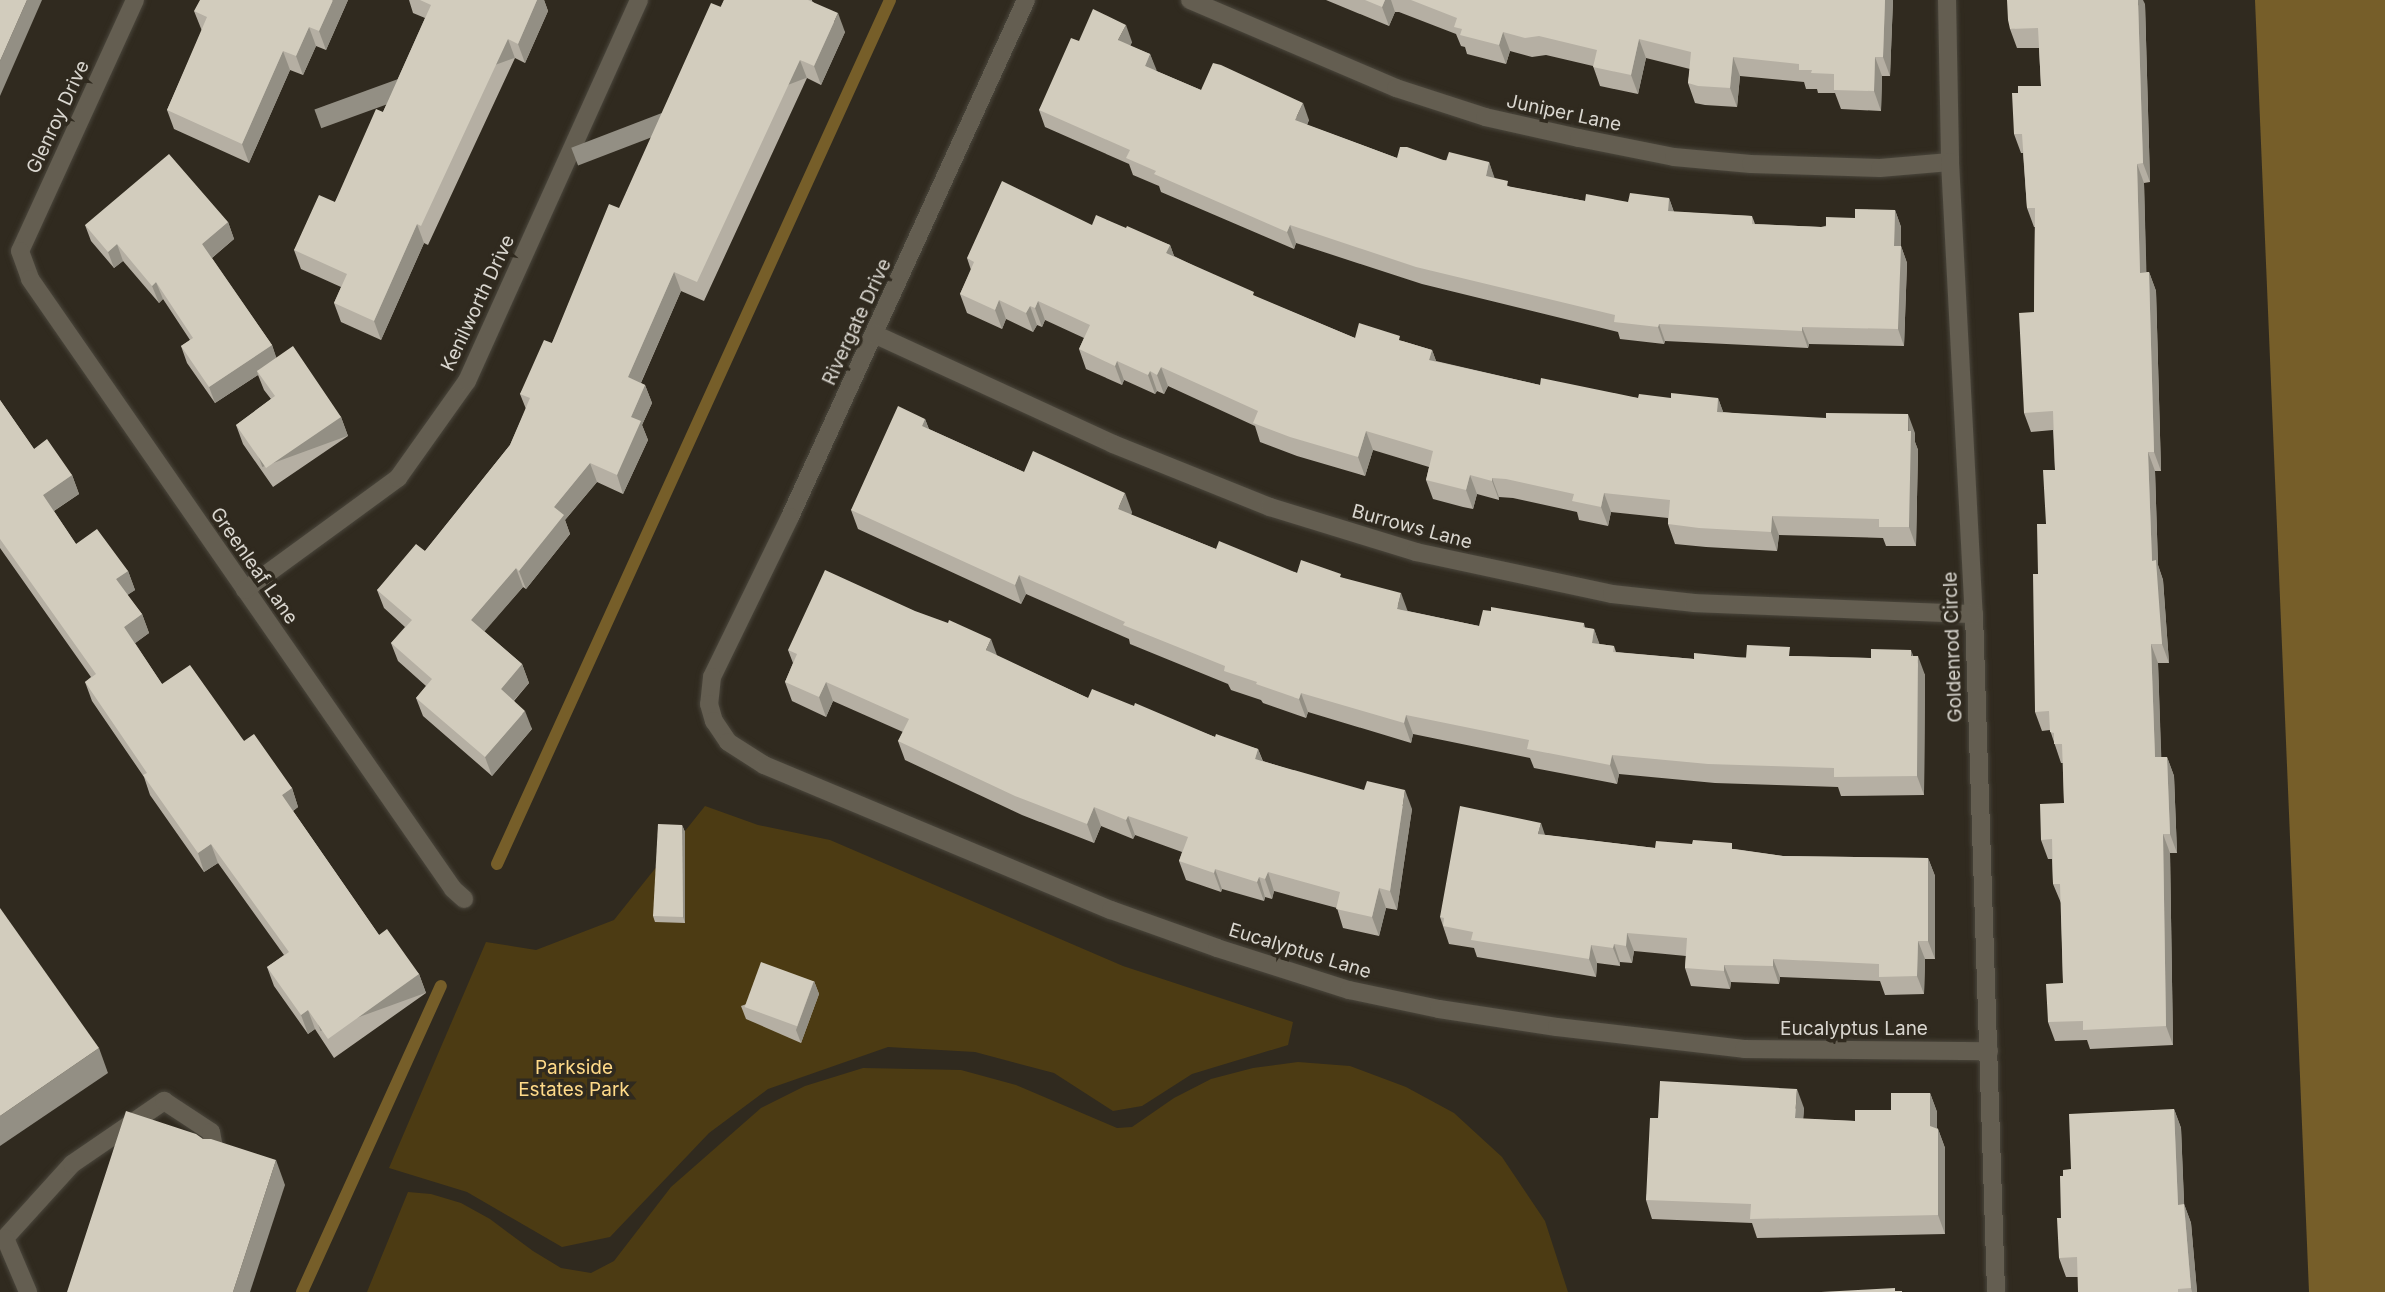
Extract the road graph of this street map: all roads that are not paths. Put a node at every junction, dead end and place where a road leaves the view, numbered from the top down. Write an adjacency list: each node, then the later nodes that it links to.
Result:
1 (135, 0): 7 (street, Glenroy Drive)
2 (639, 0): 9 (street, Kenilworth Drive)
3 (1026, 0): 8 (street, Rivergate Drive)
4 (1190, 0): 6 (street, Juniper Lane)
5 (1947, 0): 6 (street, Goldenrod Circle)
6 (1950, 162): 10 (street, Goldenrod Circle)
7 (20, 251): 9 (street, Greenleaf Lane)
8 (874, 334): 10 (street, Burrows Lane); 11 (street, Rivergate Drive)
9 (244, 590): 12 (street, Greenleaf Lane)
10 (1974, 614): 13 (street, Goldenrod Circle)
11 (720, 659): 13 (street, Eucalyptus Lane)
12 (464, 899)
13 (1989, 1051): 17 (street, Goldenrod Circle)
14 (215, 1153): 15 (street)
15 (3, 1236): 16 (street)
16 (29, 1292)
17 (1996, 1292)

